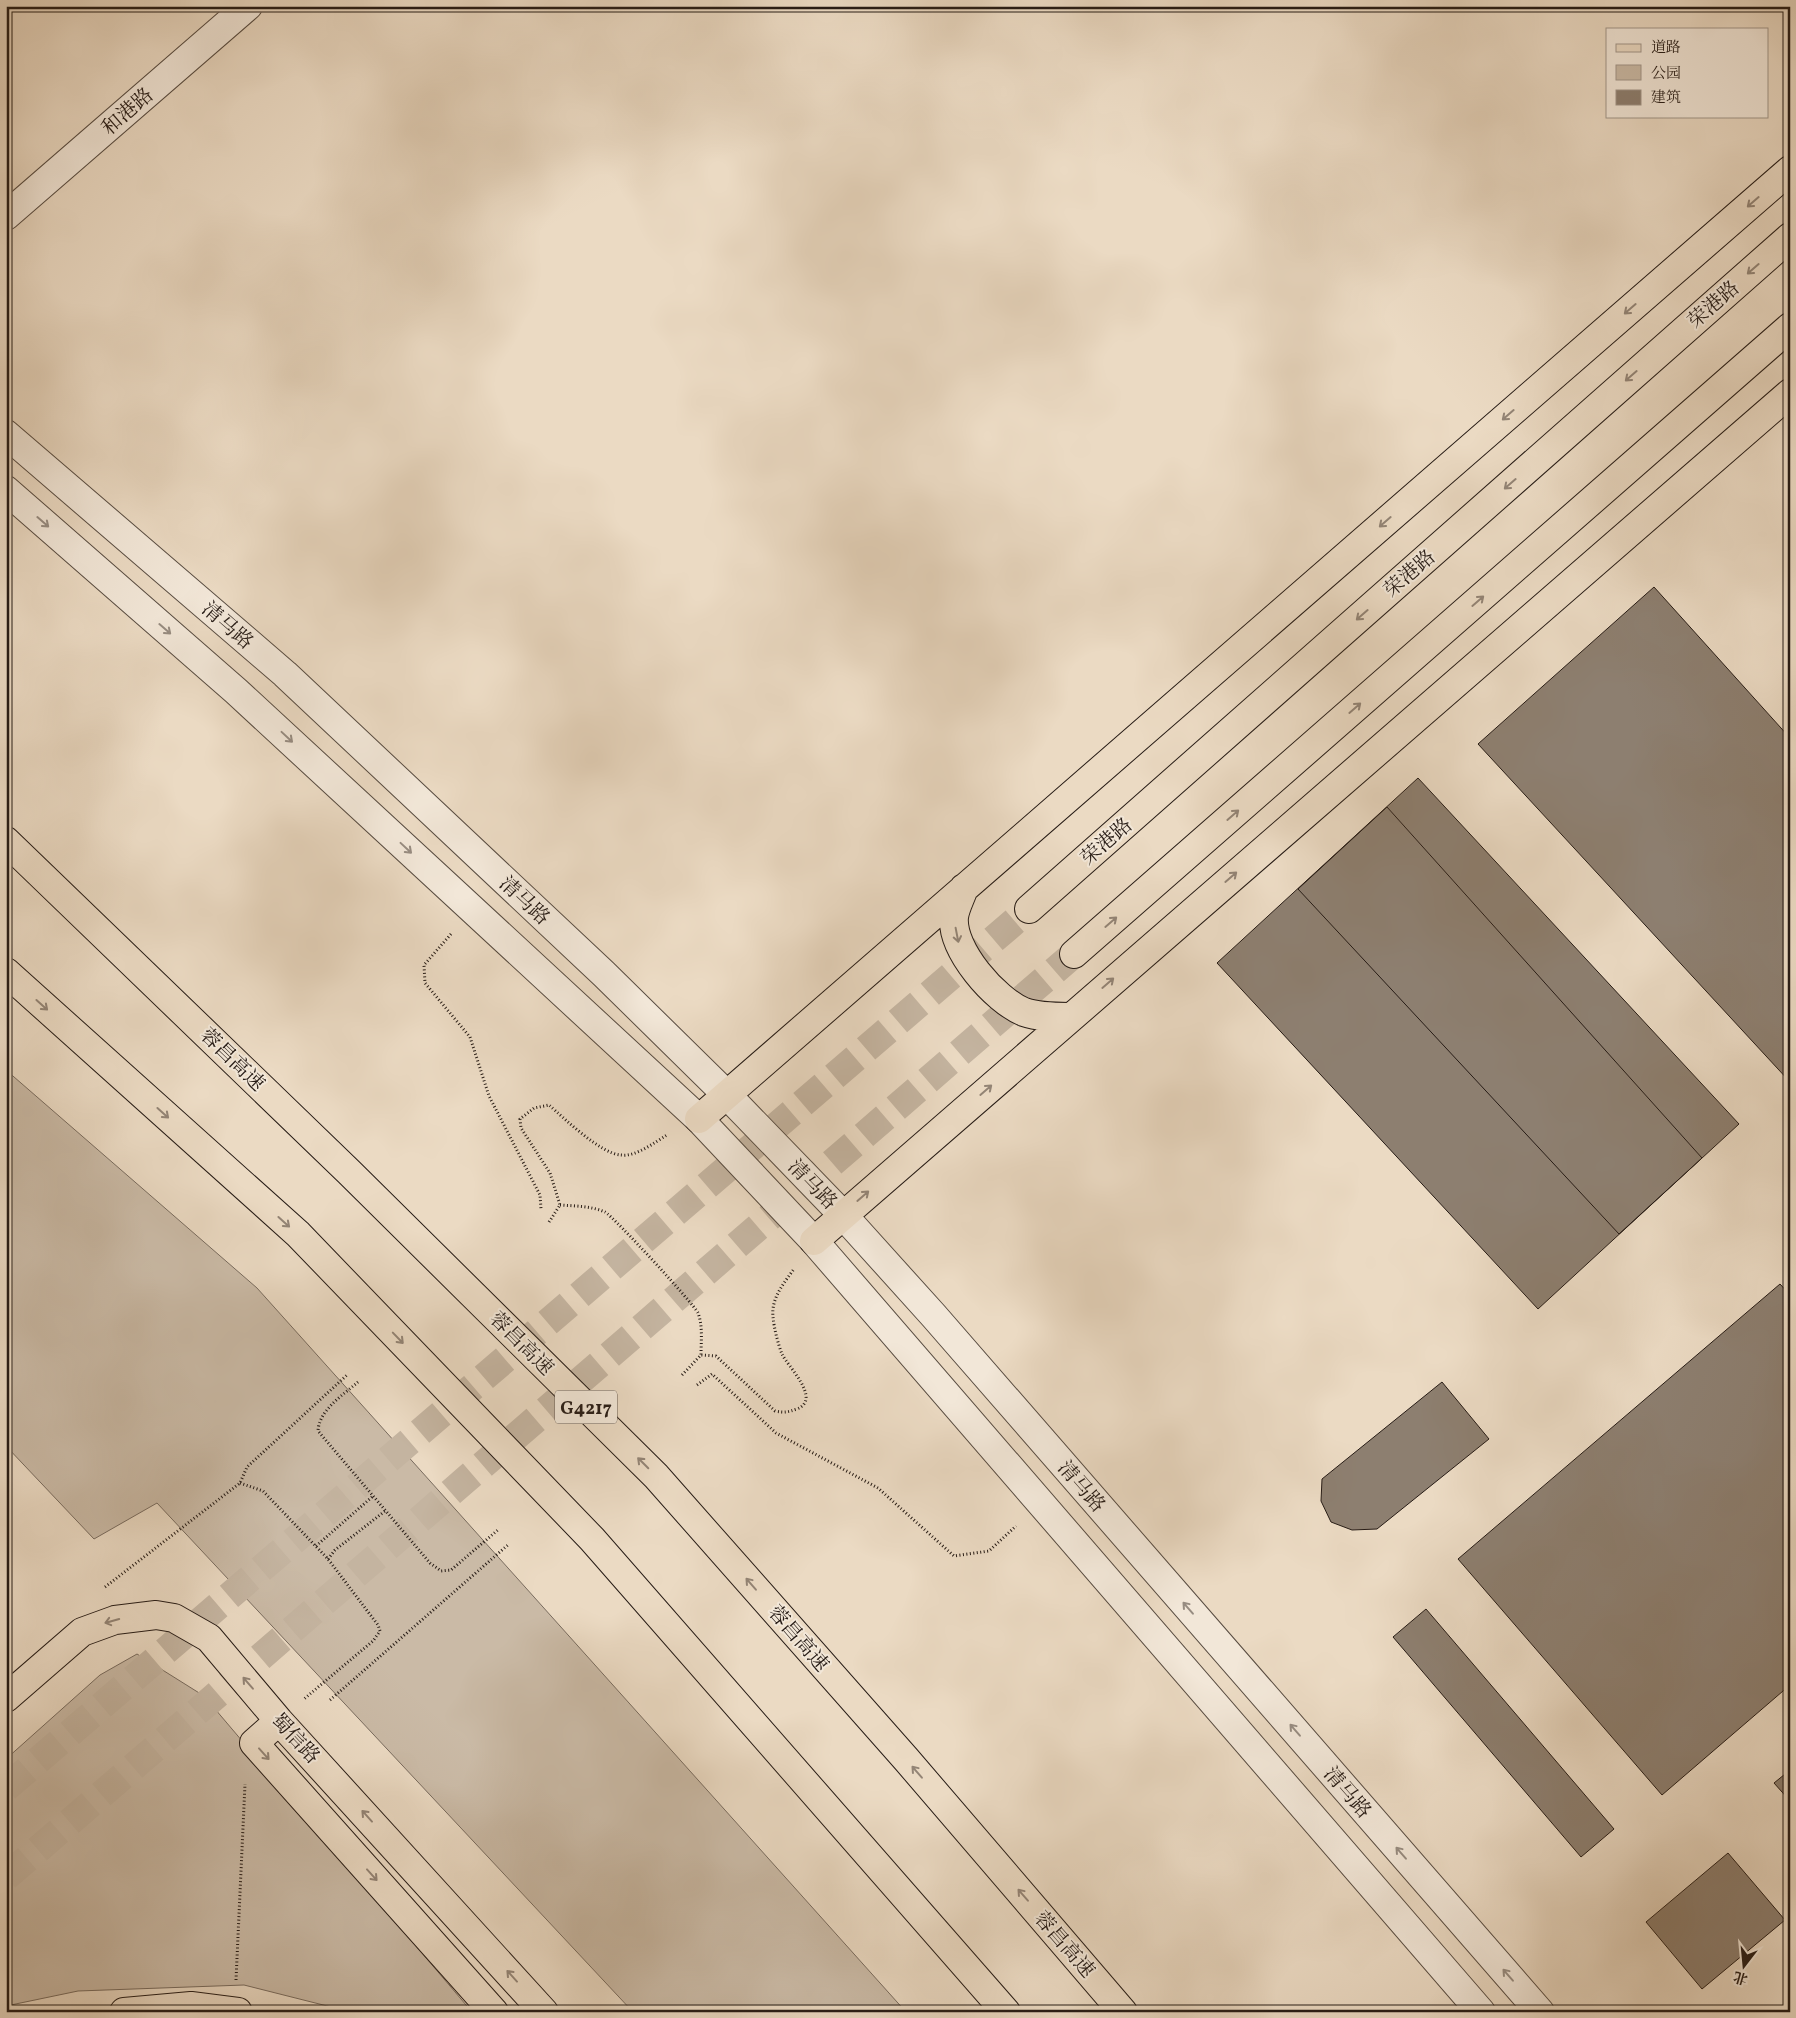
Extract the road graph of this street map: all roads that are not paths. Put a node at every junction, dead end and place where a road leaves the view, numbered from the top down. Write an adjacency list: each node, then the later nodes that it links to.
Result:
1 (248, 6): 3 (street, 和港路)
2 (1790, 170): 10 (main road, one-way to 10)
3 (6, 216)
4 (1790, 237): 11 (main road, 荣港路, one-way to 11)
5 (1790, 327): 12 (main road, one-way to 5)
6 (1790, 393): 14 (main road, one-way to 6)
7 (6, 434): 15 (street, 清马路)
8 (6, 490): 16 (street, 清马路, one-way to 16)
9 (6, 841): 26 (main road, 蓉昌高速 / G4217, one-way to 9)
10 (964, 888): 14 (main road, one-way to 14); 15 (main road)
11 (1029, 909)
12 (1074, 954)
13 (6, 972): 25 (main road, one-way to 25)
14 (1069, 1017): 17 (main road, one-way to 14)
15 (726, 1095): 16 (main road); 17 (street, 清马路)
16 (699, 1119): 18 (street, 清马路)
17 (842, 1214): 18 (main road); 28 (street, 清马路, one-way to 17)
18 (814, 1241): 27 (street, 清马路)
19 (6, 1698): 20 (main road, 蜀信路, one-way to 19)
20 (279, 1721): 23 (main road, one-way to 23); 24 (main road, 蜀信路, one-way to 20)
21 (237, 1999): 22 (main road)
22 (124, 2012)
23 (494, 2012)
24 (544, 2012)
25 (1006, 2012)
26 (1123, 2012)
27 (1482, 2012)
28 (1540, 2012)

